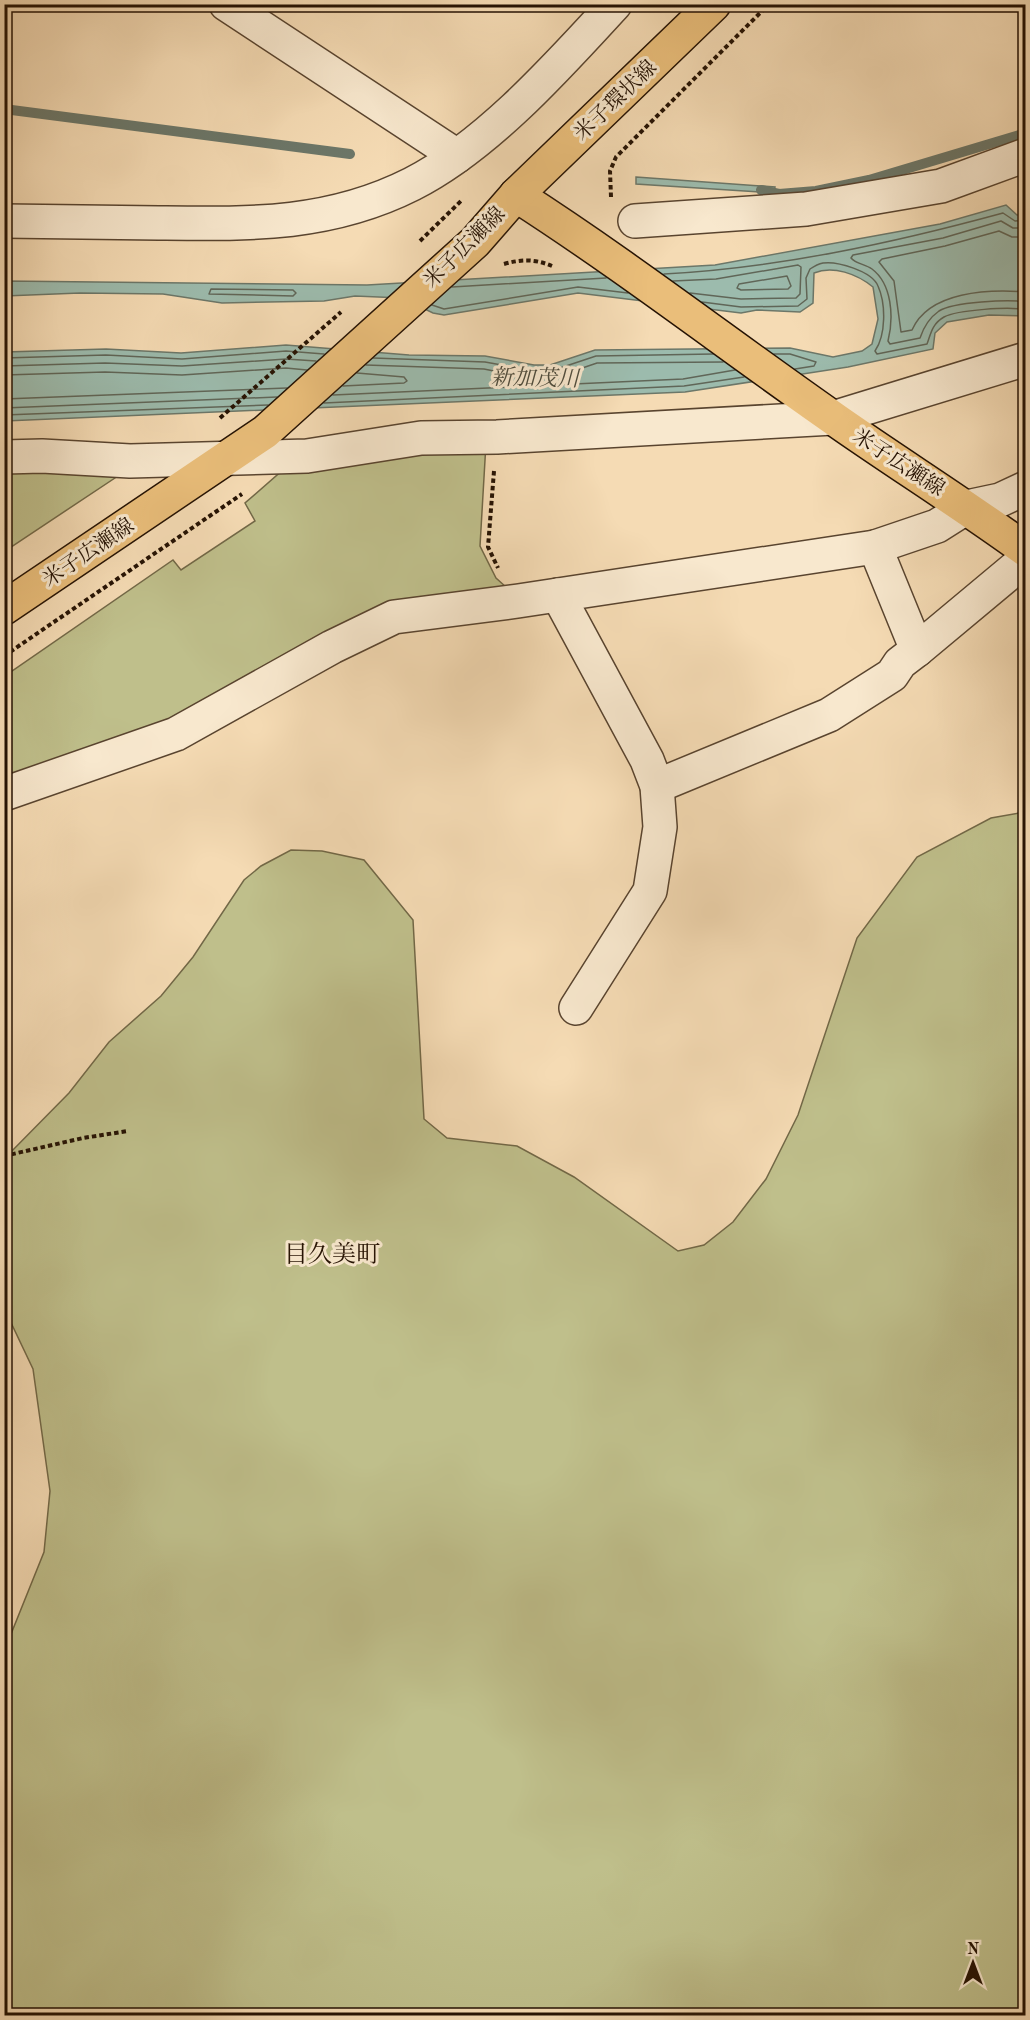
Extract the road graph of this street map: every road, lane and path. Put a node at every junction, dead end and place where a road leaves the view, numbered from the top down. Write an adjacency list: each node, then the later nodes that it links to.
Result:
1 (226, 4): 6 (street)
2 (615, 4): 6 (street)
3 (714, 4): 9 (main road, 米子環状線)
4 (769, 4): 8 (path)
5 (1026, 155): 10 (street)
6 (457, 156): 11 (street)
7 (603, 164): 8 (path)
8 (610, 171): 10 (path)
9 (516, 195): 16 (main road, 米子広瀬線); 20 (main road, 米子広瀬線)
10 (624, 213)
11 (4, 221)
12 (552, 266): 13 (path)
13 (496, 269)
14 (342, 312): 17 (path)
15 (1026, 359): 16 (street)
16 (824, 411): 18 (street); 23 (main road, 米子広瀬線)
17 (217, 420)
18 (497, 437): 20 (street); 28 (path)
19 (4, 457): 20 (street)
20 (226, 459): 29 (main road, 米子広瀬線)
21 (1026, 488): 23 (street)
22 (245, 492): 31 (path)
23 (967, 507): 24 (street); 25 (main road, 米子広瀬線)
24 (875, 547): 27 (street); 30 (street)
25 (1026, 550)
26 (1026, 560): 30 (street)
27 (558, 595): 28 (street); 32 (street)
28 (518, 601): 33 (street)
29 (4, 608)
30 (917, 650): 32 (street)
31 (4, 656)
32 (657, 786): 34 (street)
33 (4, 794)
34 (576, 1008)
35 (128, 1131): 36 (path)
36 (4, 1156)

